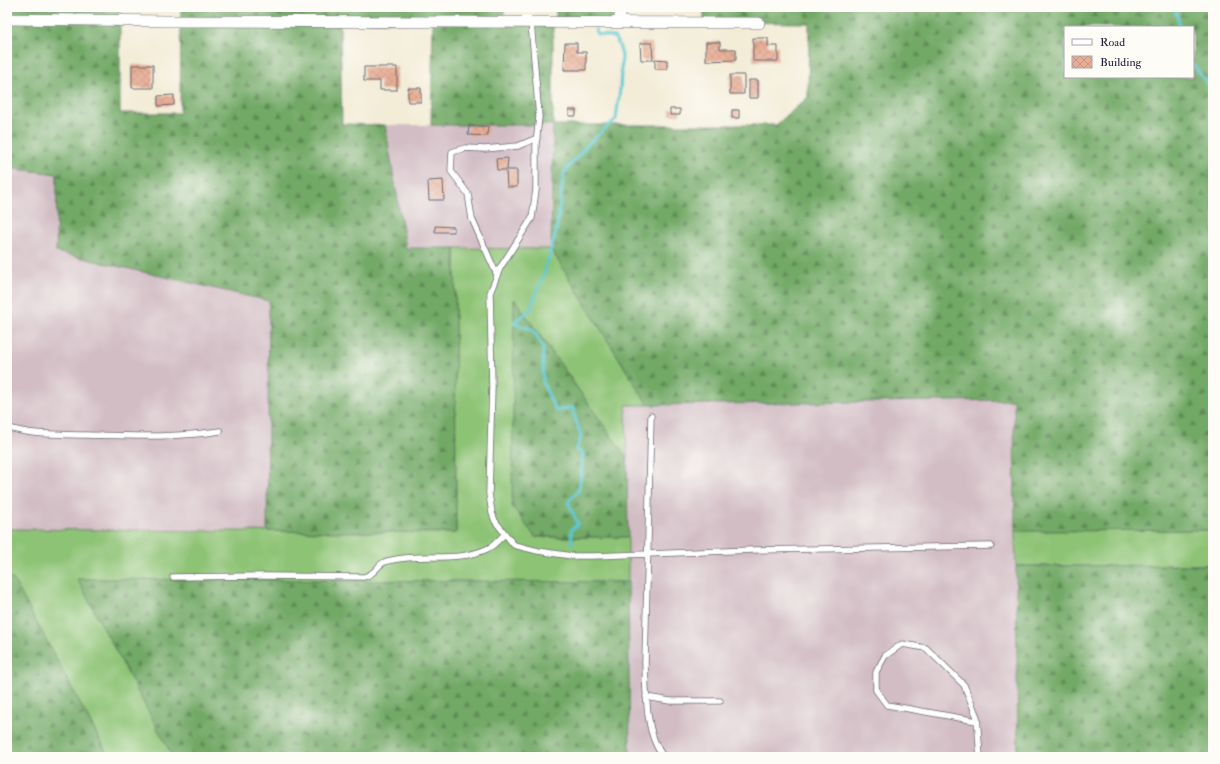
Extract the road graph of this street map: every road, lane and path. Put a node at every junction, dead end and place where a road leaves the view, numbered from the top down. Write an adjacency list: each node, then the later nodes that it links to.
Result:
1 (620, 7): 3 (street)
2 (7, 19): 4 (street)
3 (620, 21): 4 (street); 5 (street)
4 (531, 22): 6 (lane)
5 (759, 23)
6 (536, 138): 7 (lane); 7 (lane)
7 (497, 275): 11 (lane)
8 (651, 416): 13 (lane)
9 (7, 427): 10 (lane)
10 (220, 431)
11 (505, 534): 13 (lane); 14 (lane)
12 (991, 546): 13 (lane)
13 (648, 553): 15 (lane)
14 (173, 577)
15 (646, 697): 16 (lane); 18 (lane)
16 (720, 701)
17 (978, 721): 17 (lane); 19 (lane)
18 (664, 757)
19 (980, 757)

